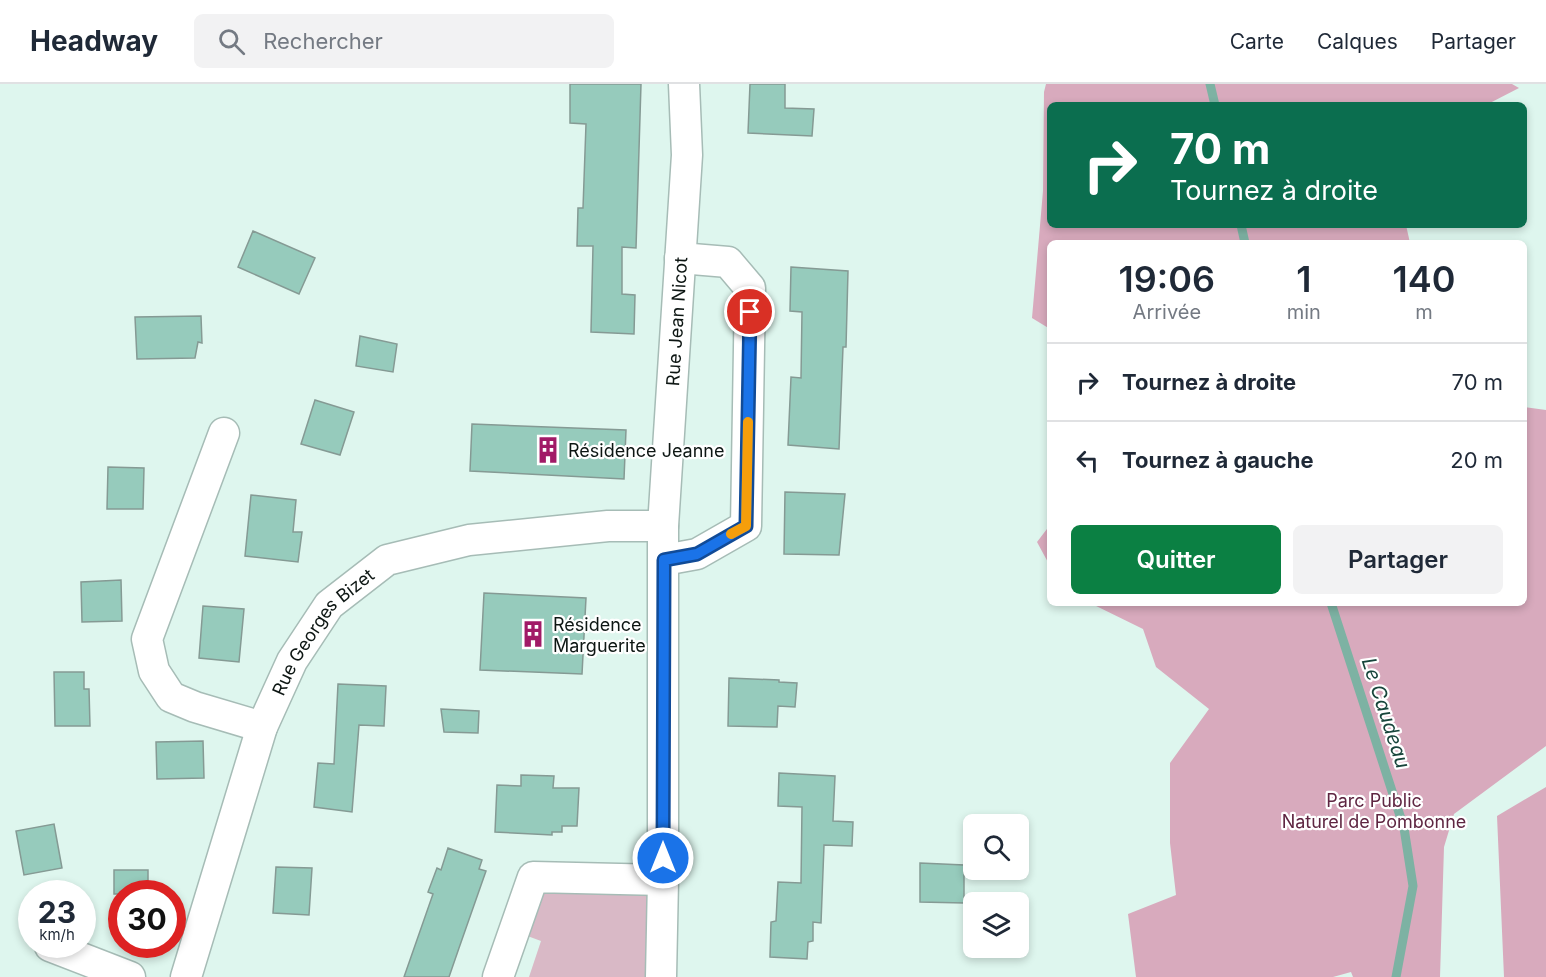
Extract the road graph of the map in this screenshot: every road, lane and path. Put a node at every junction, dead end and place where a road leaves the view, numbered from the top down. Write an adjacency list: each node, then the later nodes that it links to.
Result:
1 (684, 84): 2 (street, Rue Jean Nicot)
2 (680, 258): 4 (street, Rue Jean Nicot); 5 (street)
3 (224, 433): 6 (street)
4 (663, 526): 5 (street, Rue Jean Nicot); 6 (street, Rue Georges Bizet)
5 (664, 560): 7 (street, Rue Jean Nicot)
6 (262, 727): 10 (street, Rue Georges Bizet)
7 (663, 880): 11 (street); 12 (street, Rue Jean Nicot)
8 (81, 958): 9 (street)
9 (130, 977)
10 (186, 977)
11 (498, 977)
12 (661, 977)

